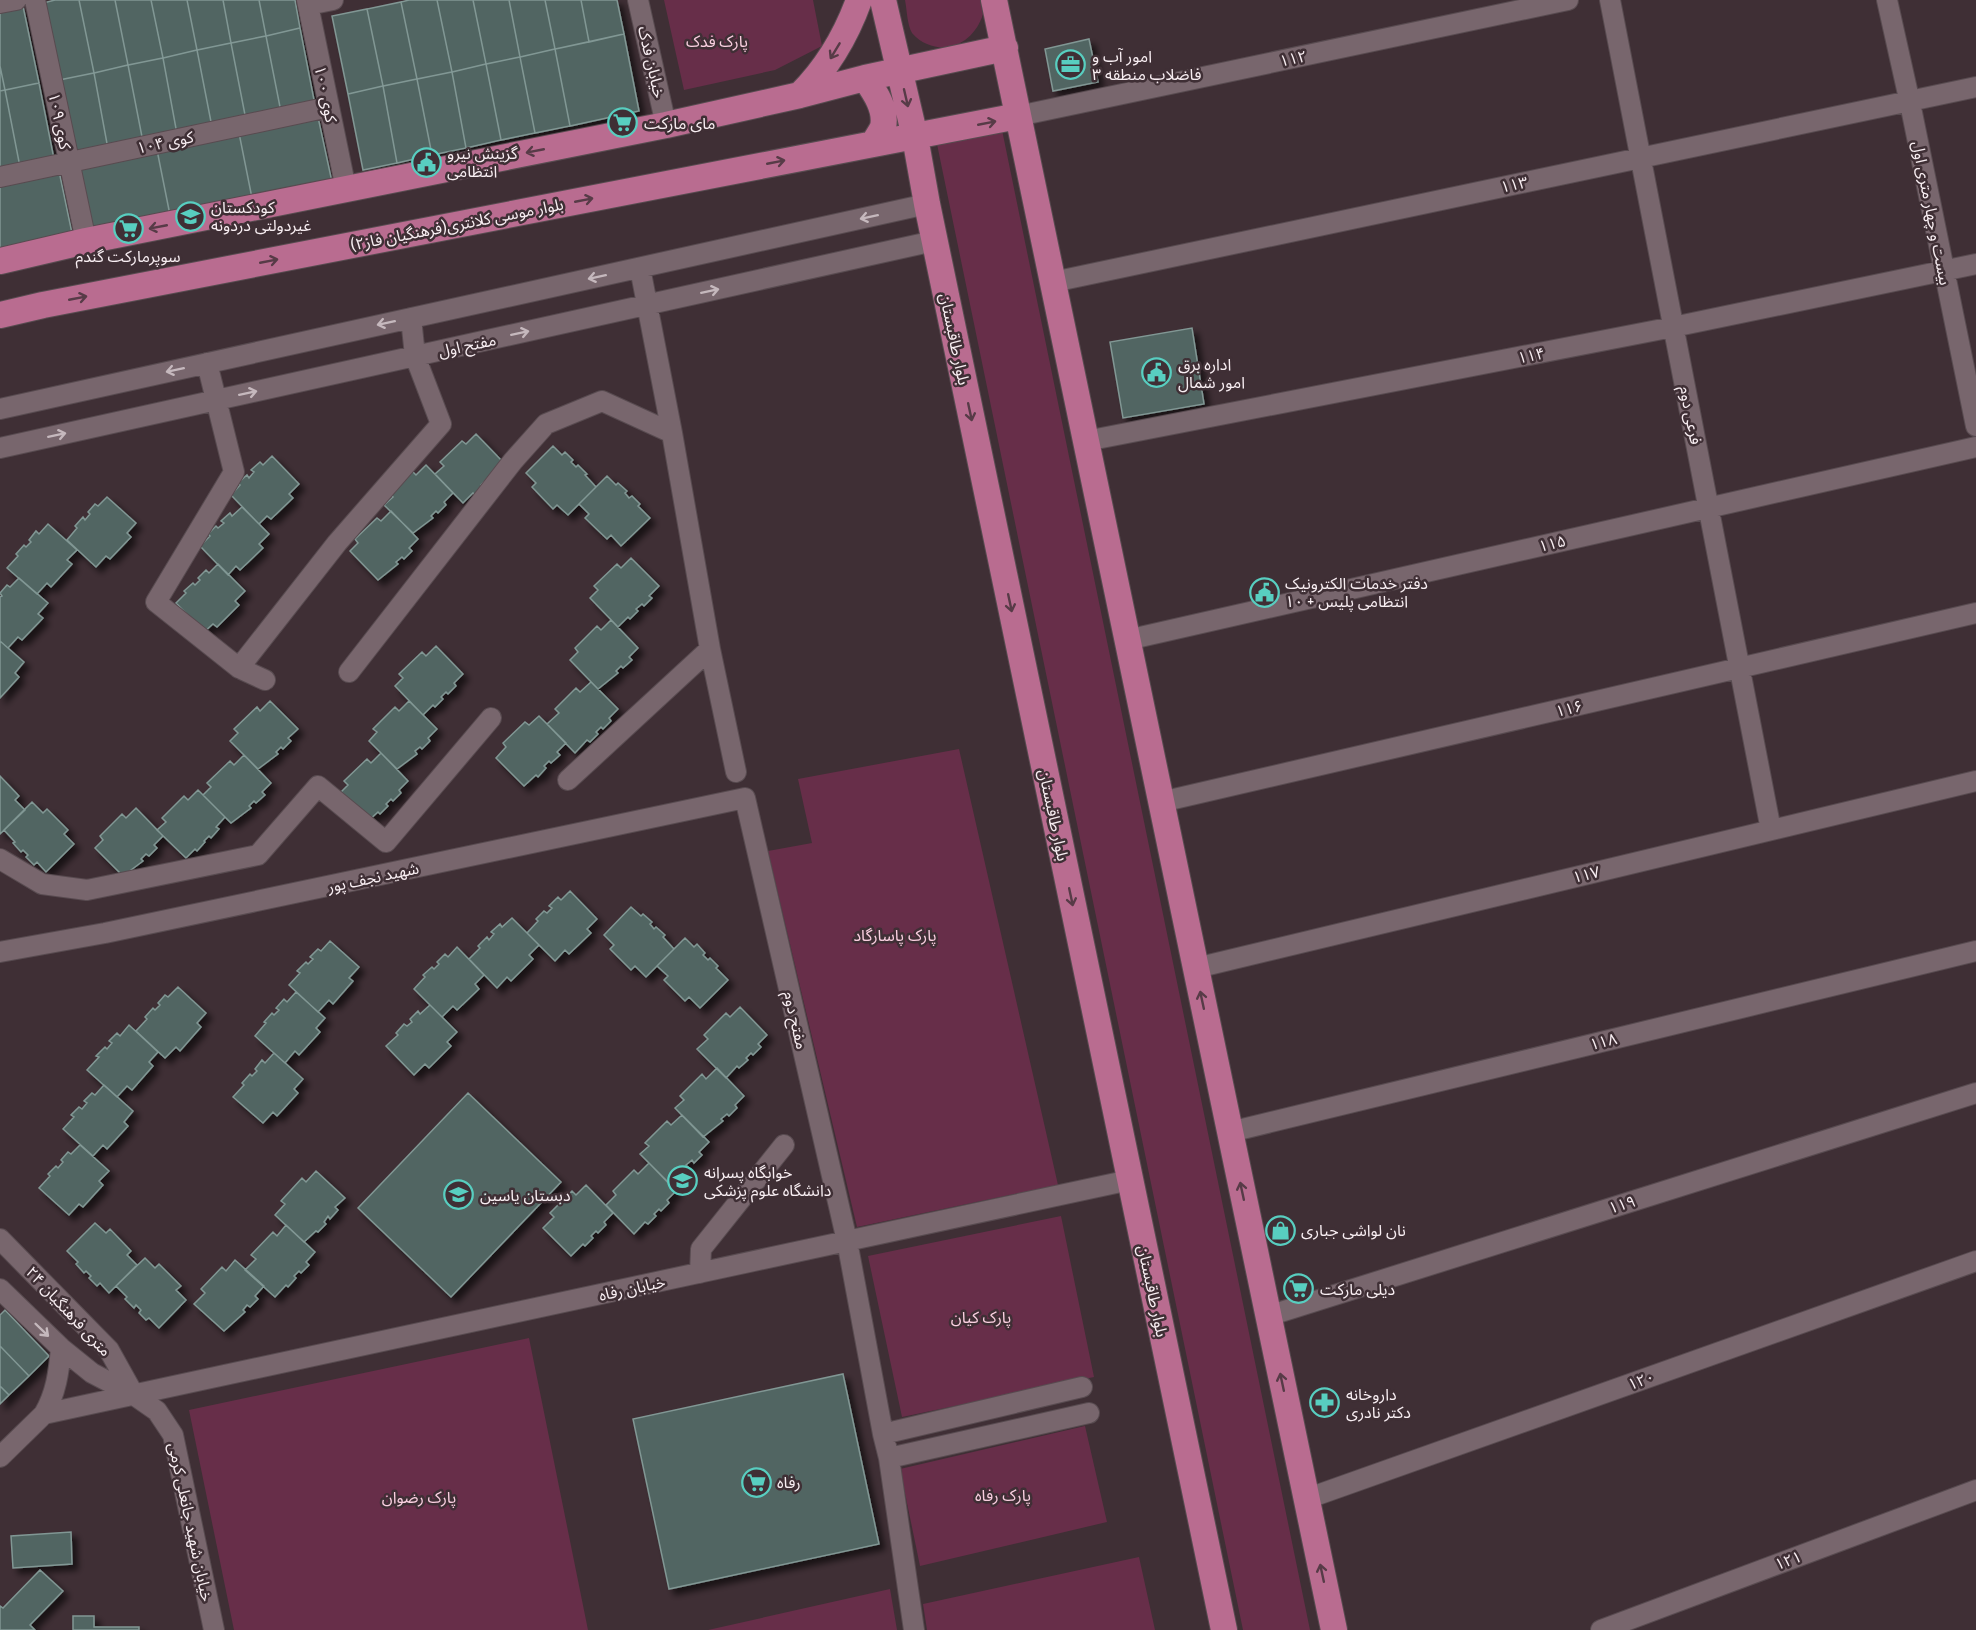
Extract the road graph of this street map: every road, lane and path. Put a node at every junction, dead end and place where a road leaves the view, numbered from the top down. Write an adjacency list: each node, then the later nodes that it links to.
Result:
1 (16, 0): 11 (street)
2 (35, 0): 25 (street, کوی ۱۰۹)
3 (333, 0): 12 (street)
4 (638, 0): 21 (street, خیابان فدک)
5 (859, 0): 17 (main road, one-way to 17)
6 (883, 0): 14 (main road, بلوار طاقبستان)
7 (994, 0): 13 (main road)
8 (1568, 0): 20 (street, ۱۱۲)
9 (1610, 0): 24 (street, فرعی دوم)
10 (1887, 0): 18 (street, بیست و چهار متری اول)
11 (0, 3)
12 (307, 3): 19 (street, کوی ۱۰۰)
13 (1005, 48): 14 (main road); 20 (main road)
14 (899, 70): 15 (main road); 22 (main road, بلوار طاقبستان, one-way to 22)
15 (865, 78): 17 (main road); 23 (main road)
16 (1976, 87): 18 (street, ۱۱۳)
17 (800, 95): 21 (main road)
18 (1910, 103): 24 (street, ۱۱۳); 34 (street, بیست و چهار متری اول)
19 (329, 107): 25 (street, کوی ۱۰۴); 27 (street, کوی ۱۰۰)
20 (1018, 116): 22 (main road, بلوار موسی کلانتری(فرهنگیان فاز۲), one-way to 20); 35 (main road)
21 (666, 125): 27 (main road, one-way to 27)
22 (915, 137): 23 (main road, بلوار موسی کلانتری(فرهنگیان فاز۲)); 28 (main road, بلوار طاقبستان)
23 (873, 144): 37 (main road, بلوار موسی کلانتری(فرهنگیان فاز۲), one-way to 23)
24 (1641, 158): 35 (street, ۱۱۳); 41 (street, فرعی دوم)
25 (69, 163): 26 (street, کوی ۱۰۴); 29 (street, کوی ۱۰۹)
26 (0, 177)
27 (346, 189): 29 (main road, one-way to 29)
28 (927, 204): 30 (main road, بلوار طاقبستان); 33 (street, one-way to 33)
29 (86, 241): 31 (main road)
30 (934, 241): 38 (street, مفتح اول, one-way to 30); 73 (main road, بلوار طاقبستان, one-way to 73)
31 (0, 261)
32 (1976, 264): 34 (street, ۱۱۴)
33 (640, 267): 38 (street); 40 (street, one-way to 40)
34 (1943, 272): 41 (street, ۱۱۴); 46 (street, بیست و چهار متری اول)
35 (1053, 282): 48 (main road)
36 (0, 296): 37 (main road)
37 (44, 305): 39 (main road, بلوار موسی کلانتری(فرهنگیان فاز۲))
38 (648, 305): 42 (street, مفتح اول, one-way to 38); 47 (street)
39 (0, 315)
40 (411, 318): 42 (street); 43 (street, one-way to 43)
41 (1674, 327): 48 (street, ۱۱۴); 51 (street, فرعی دوم)
42 (416, 356): 44 (street, مفتح اول, one-way to 42); 55 (street)
43 (207, 363): 44 (street); 45 (street, one-way to 45)
44 (216, 400): 50 (street, مفتح اول, one-way to 44); 55 (street)
45 (0, 409)
46 (1976, 426)
47 (672, 433): 54 (street); 57 (street)
48 (1086, 441): 53 (main road)
49 (1976, 447): 51 (street, ۱۱۵)
50 (0, 448)
51 (1708, 507): 53 (street, ۱۱۵); 56 (street, فرعی دوم)
52 (1976, 613): 56 (street, ۱۱۶)
53 (1127, 640): 64 (main road)
54 (710, 649): 60 (street); 61 (street)
55 (239, 668): 58 (street)
56 (1740, 668): 64 (street, ۱۱۶); 65 (street, فرعی دوم)
57 (349, 672)
58 (265, 680)
59 (491, 718): 66 (street)
60 (736, 772)
61 (568, 780)
62 (1976, 781): 65 (street, ۱۱۷)
63 (745, 798): 68 (street, شهید نجف پور); 75 (street, مفتح دوم)
64 (1161, 802): 69 (main road)
65 (1771, 830): 69 (street, ۱۱۷)
66 (0, 859)
67 (1976, 951): 71 (street, ۱۱۸)
68 (0, 952)
69 (1196, 968): 71 (main road, one-way to 69)
70 (1976, 1093): 79 (street, ۱۱۹)
71 (1230, 1132): 79 (main road, one-way to 71)
72 (784, 1145): 77 (street)
73 (1130, 1180): 75 (street, خیابان رفاه); 93 (main road, بلوار طاقبستان)
74 (0, 1239): 82 (street, ۲۴ متری فرهنگیان)
75 (847, 1241): 77 (street, خیابان رفاه); 85 (street, مفتح دوم)
76 (1976, 1261): 89 (street, ۱۲۰)
77 (700, 1273): 82 (street, خیابان رفاه)
78 (0, 1289): 80 (street, ۲۴ متری فرهنگیان, one-way to 80)
79 (1268, 1316): 89 (main road, one-way to 79)
80 (61, 1348): 82 (street, ۲۴ متری فرهنگیان); 84 (street)
81 (1082, 1387): 85 (street)
82 (134, 1395): 84 (street, خیابان رفاه); 91 (street, خیابان شهید جانعلی کرمی)
83 (1089, 1413): 87 (street)
84 (44, 1414): 86 (street)
85 (883, 1434): 87 (street, مفتح دوم)
86 (0, 1457)
87 (889, 1458): 92 (street, مفتح دوم)
88 (1976, 1490): 90 (street, ۱۲۱)
89 (1306, 1499): 94 (main road, one-way to 89)
90 (1604, 1629)
91 (214, 1630)
92 (915, 1630)
93 (1224, 1630)
94 (1334, 1630)

